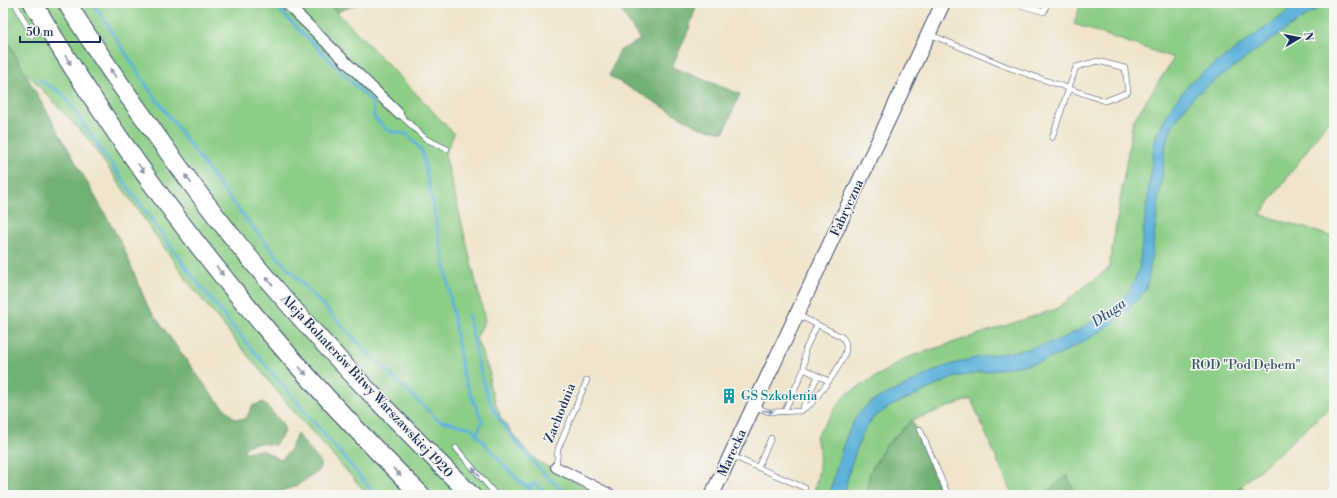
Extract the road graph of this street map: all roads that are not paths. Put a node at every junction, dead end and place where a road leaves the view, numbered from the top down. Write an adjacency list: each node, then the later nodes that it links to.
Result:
1 (15, 3): 9 (lane)
2 (33, 3): 30 (highway, one-way to 30)
3 (67, 3): 31 (highway, Aleja Bohaterów Bitwy Warszawskiej 1920, one-way to 3)
4 (286, 3): 11 (street)
5 (943, 3): 8 (street, Fabryczna)
6 (1017, 3): 7 (lane)
7 (1047, 3)
8 (929, 34): 10 (lane); 14 (street, Fabryczna)
9 (32, 36)
10 (1068, 88): 10 (lane); 12 (lane)
11 (398, 113): 13 (lane)
12 (1052, 138)
13 (447, 149)
14 (797, 315): 15 (lane); 20 (street, Fabryczna)
15 (817, 325): 16 (lane); 19 (lane)
16 (804, 369): 17 (lane); 22 (lane)
17 (818, 376): 19 (lane); 21 (lane)
18 (587, 380): 27 (lane, Zachodnia)
19 (829, 381): 21 (lane)
20 (752, 409): 22 (lane, one-way to 22); 26 (street, Marecka)
21 (801, 410): 22 (lane)
22 (784, 412)
23 (920, 429): 35 (lane)
24 (771, 438): 28 (lane)
25 (456, 448): 32 (lane, one-way to 25)
26 (731, 455): 28 (lane); 34 (street, Marecka)
27 (556, 466): 33 (street, Zachodnia)
28 (758, 468): 29 (lane)
29 (805, 488)
30 (421, 495)
31 (471, 495)
32 (496, 495)
33 (611, 495)
34 (712, 495)
35 (948, 495)

